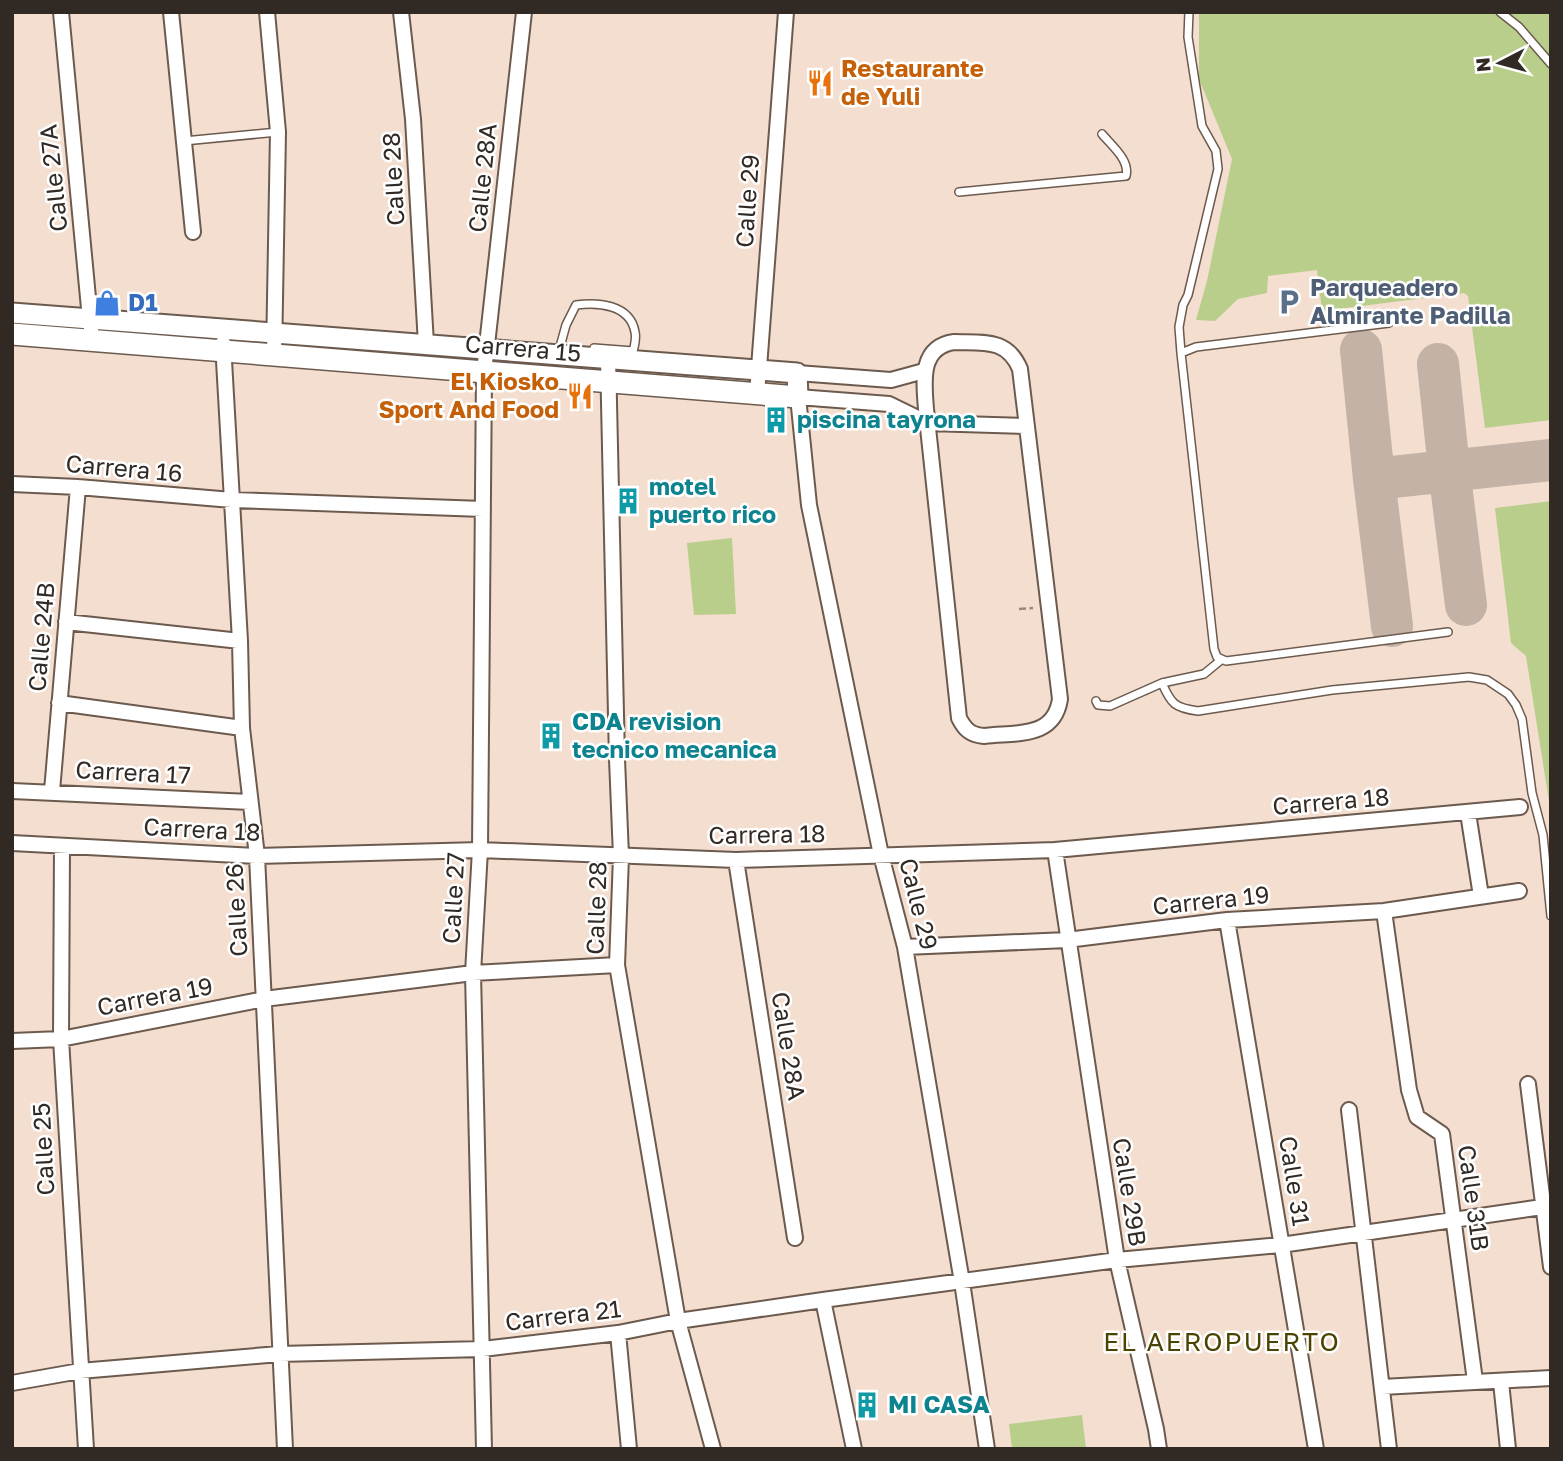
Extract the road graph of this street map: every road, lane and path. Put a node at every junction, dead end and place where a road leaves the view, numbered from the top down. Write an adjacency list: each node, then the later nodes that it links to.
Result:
1 (61, 12): 16 (street, Calle 27A)
2 (171, 12): 12 (street)
3 (267, 12): 10 (street)
4 (401, 12): 22 (street, Calle 28)
5 (524, 12): 24 (street, Calle 28A)
6 (786, 12): 31 (street, Calle 29)
7 (1189, 12): 27 (lane)
8 (1500, 12): 9 (lane)
9 (1551, 64)
10 (278, 132): 12 (lane); 19 (street)
11 (1102, 134): 13 (lane)
12 (183, 141): 14 (street)
13 (959, 192)
14 (193, 232)
15 (12, 313): 16 (street, Carrera 15)
16 (90, 318): 18 (street, Carrera 15); 21 (street, Calle 27A)
17 (1388, 323): 27 (lane)
18 (223, 329): 19 (street, Carrera 15); 26 (street, Calle 26)
19 (275, 333): 22 (street, Carrera 15); 28 (street)
20 (12, 334): 21 (main road, Carrera 15)
21 (92, 340): 26 (main road, Carrera 15)
22 (426, 344): 24 (street, Carrera 15)
23 (585, 347): 29 (lane)
24 (488, 349): 25 (street, Carrera 15); 33 (street, Calle 27)
25 (564, 349): 29 (lane); 30 (street, Carrera 15)
26 (223, 351): 28 (main road, Carrera 15); 42 (street, Calle 26)
27 (1181, 353): 47 (lane)
28 (274, 355): 33 (main road, Carrera 15)
29 (632, 355): 30 (street, Carrera 15); 31 (street, Carrera 15)
30 (608, 358): 35 (street, Calle 28)
31 (760, 370): 34 (street, Carrera 15); 36 (street, Calle 29)
32 (924, 371): 34 (street, Carrera 15); 38 (street); 39 (street)
33 (484, 372): 35 (main road, Carrera 15); 43 (street, Calle 27)
34 (797, 373): 37 (street, Calle 29)
35 (607, 382): 36 (main road, Carrera 15); 63 (street, Calle 28)
36 (757, 394): 37 (main road, Carrera 15)
37 (798, 397): 38 (street, Carrera 15); 61 (street, Calle 29)
38 (928, 423): 39 (street, Carrera 15); 39 (street)
39 (1026, 426)
40 (12, 485): 41 (street, Carrera 16)
41 (78, 487): 42 (street, Carrera 16); 44 (street, Calle 24B)
42 (232, 500): 43 (street, Carrera 16); 46 (street, Calle 26)
43 (484, 509): 59 (street, Calle 27)
44 (66, 622): 46 (street); 50 (street, Calle 24B)
45 (1448, 632): 47 (lane)
46 (240, 641): 51 (street, Calle 26)
47 (1221, 660): 48 (lane)
48 (1162, 683): 49 (lane); 68 (lane)
49 (1096, 701)
50 (59, 703): 51 (street); 53 (street, Calle 24B)
51 (242, 728): 54 (street, Calle 26)
52 (12, 791): 53 (street, Carrera 17)
53 (52, 792): 54 (street, Carrera 17)
54 (250, 802): 62 (street, Calle 26)
55 (1520, 807): 56 (street, Carrera 18)
56 (1468, 813): 60 (street, Carrera 18); 66 (street)
57 (12, 844): 58 (street, Carrera 18)
58 (62, 846): 62 (street, Carrera 18); 75 (street, Calle 25)
59 (480, 850): 62 (street, Carrera 18); 63 (street, Carrera 18); 73 (street, Calle 27)
60 (1055, 850): 61 (street, Carrera 18); 70 (street, Calle 29B)
61 (881, 855): 64 (street, Carrera 18); 71 (street, Calle 29)
62 (257, 856): 74 (street, Calle 26)
63 (621, 856): 64 (street, Carrera 18); 72 (street, Calle 28)
64 (736, 860): 82 (street, Calle 28A)
65 (1519, 891): 66 (street, Carrera 19)
66 (1480, 896): 67 (street, Carrera 19)
67 (1384, 911): 69 (street, Carrera 19); 80 (street, Calle 31B)
68 (1551, 916)
69 (1227, 920): 70 (street, Carrera 19); 83 (street, Calle 31)
70 (1068, 940): 71 (street, Carrera 19); 84 (street, Calle 29B)
71 (905, 947): 86 (street, Calle 29)
72 (618, 965): 73 (street, Carrera 19); 88 (street, Calle 28)
73 (473, 972): 74 (street, Carrera 19); 90 (street, Calle 27)
74 (264, 999): 75 (street, Carrera 19); 91 (street, Calle 26)
75 (61, 1039): 76 (street, Carrera 19); 92 (street, Calle 25)
76 (12, 1041)
77 (1528, 1084): 79 (street)
78 (1349, 1110): 81 (street)
79 (1542, 1206): 80 (street, Carrera 21); 85 (street)
80 (1453, 1218): 81 (street, Carrera 21); 94 (street, Calle 31B)
81 (1363, 1231): 83 (street, Carrera 21); 97 (street)
82 (794, 1238)
83 (1281, 1245): 84 (street, Carrera 21); 106 (street, Calle 31)
84 (1117, 1260): 86 (street, Carrera 21); 105 (street, Calle 29B)
85 (1551, 1267)
86 (962, 1282): 87 (street, Carrera 21); 104 (street, Calle 29)
87 (823, 1300): 88 (street, Carrera 21); 103 (street)
88 (678, 1321): 89 (street, Carrera 21); 102 (street, Calle 28)
89 (618, 1333): 90 (street, Carrera 21); 101 (street)
90 (484, 1349): 91 (street, Carrera 21); 100 (street, Calle 27)
91 (279, 1354): 92 (street, Carrera 21); 99 (street, Calle 26)
92 (80, 1371): 96 (street, Carrera 21); 98 (street, Calle 25)
93 (1551, 1378): 95 (street)
94 (1475, 1381): 95 (street); 97 (street)
95 (1501, 1382): 108 (street)
96 (12, 1383)
97 (1382, 1387): 107 (street)
98 (86, 1449)
99 (285, 1449)
100 (484, 1449)
101 (629, 1449)
102 (713, 1449)
103 (854, 1449)
104 (987, 1449)
105 (1159, 1449)
106 (1316, 1449)
107 (1389, 1449)
108 (1507, 1449)

